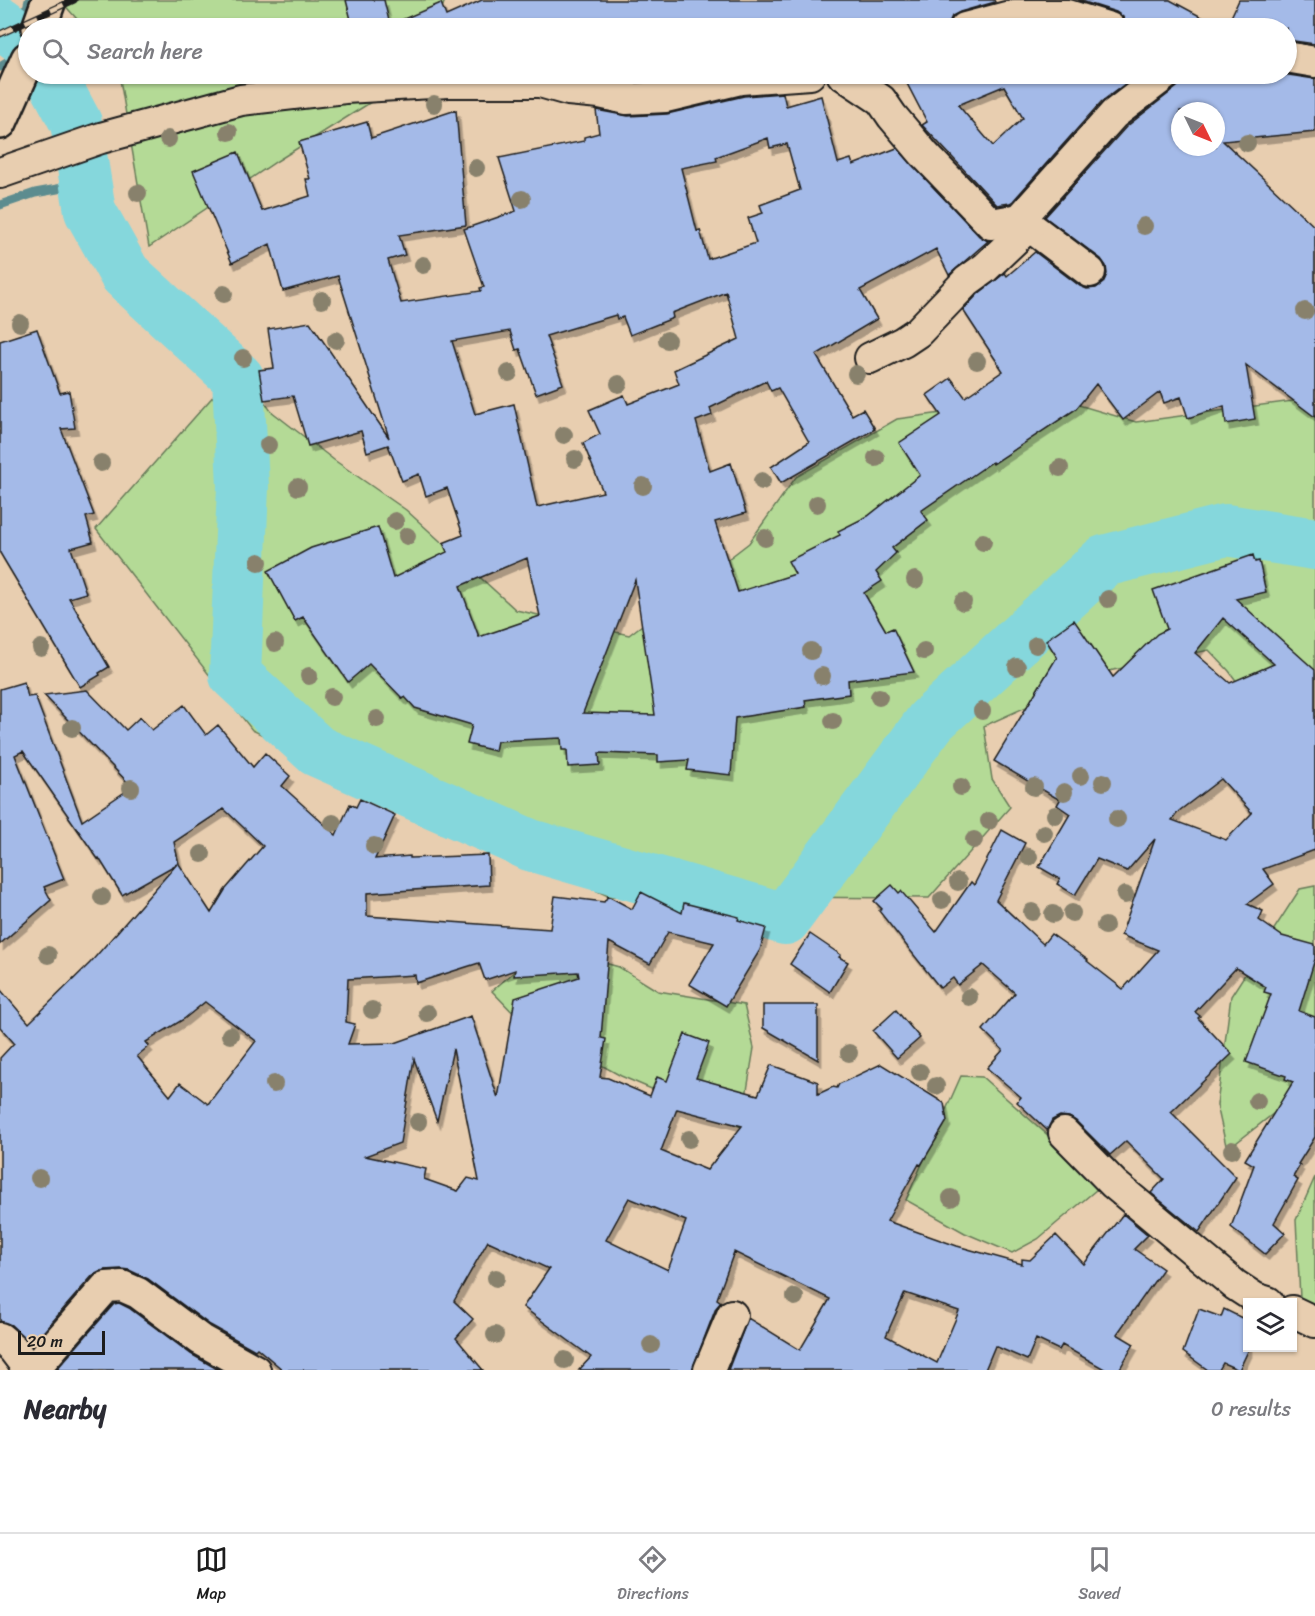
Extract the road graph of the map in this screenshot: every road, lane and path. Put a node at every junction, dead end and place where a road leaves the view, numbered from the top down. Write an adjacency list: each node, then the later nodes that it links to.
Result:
1 (49, 0): 2 (street)
2 (43, 18)
3 (1003, 18): 4 (street)
4 (1078, 18)
5 (1297, 59): 6 (street)
6 (1315, 62)
7 (18, 82): 13 (street)
8 (414, 84): 14 (street)
9 (547, 84): 10 (street)
10 (720, 84)
11 (857, 84): 15 (street)
12 (1153, 84): 15 (street)
13 (0, 122)
14 (0, 173)
15 (1024, 222): 16 (street); 17 (street)
16 (1090, 272)
17 (870, 358)
18 (1064, 1133): 19 (street)
19 (1256, 1298)
20 (1297, 1313): 22 (street)
21 (732, 1315): 26 (street)
22 (1315, 1322)
23 (0, 1338): 24 (street)
24 (31, 1370): 25 (street)
25 (255, 1370)
26 (709, 1370)

